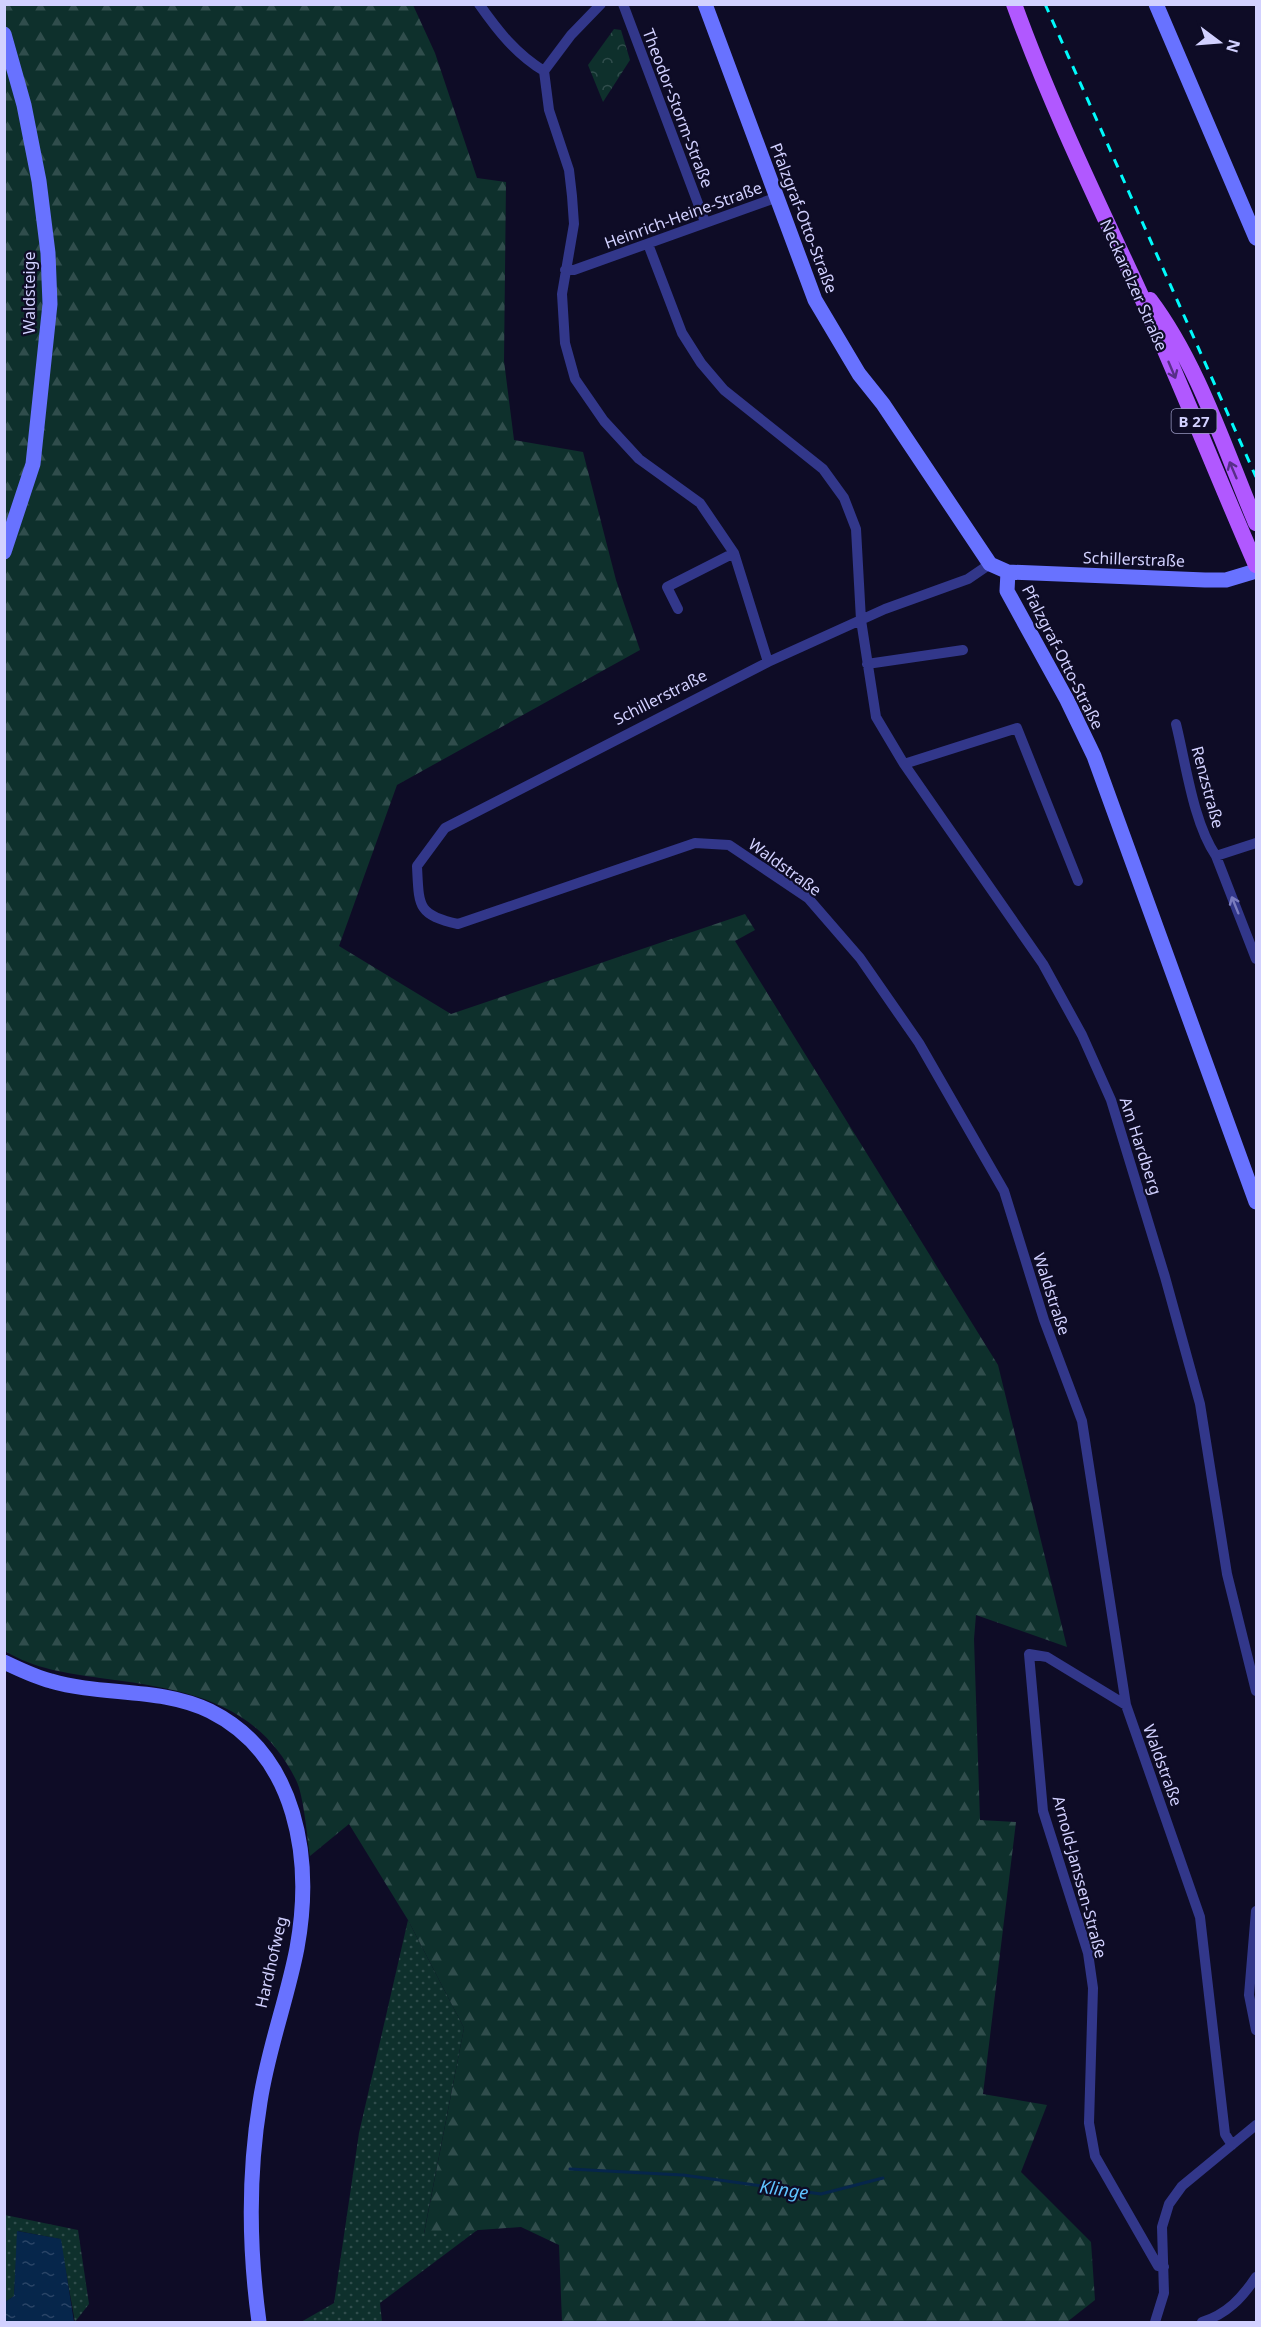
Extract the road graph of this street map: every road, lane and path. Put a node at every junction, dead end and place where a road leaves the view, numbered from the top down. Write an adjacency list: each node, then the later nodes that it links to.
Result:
1 (479, 4): 8 (street)
2 (601, 4): 8 (street)
3 (623, 4): 10 (street, Theodor-Storm-Straße)
4 (705, 4): 9 (street, Pfalzgraf-Otto-Straße)
5 (1014, 4): 14 (main road, Neckarelzer Straße / B 27)
6 (1156, 4): 11 (street)
7 (4, 34): 16 (street, Waldsteige)
8 (544, 71): 13 (street)
9 (775, 198): 10 (street, Heinrich-Heine-Straße); 18 (street, Pfalzgraf-Otto-Straße)
10 (705, 222): 12 (street, Heinrich-Heine-Straße)
11 (1257, 238)
12 (648, 244): 13 (street, Heinrich-Heine-Straße); 23 (street, Am Hardberg)
13 (565, 270): 17 (street)
14 (1133, 277): 15 (main road, B 27, one-way to 14); 19 (main road, Neckarelzer Straße / B 27, one-way to 19)
15 (1257, 523)
16 (4, 552)
17 (734, 553): 22 (street); 25 (street)
18 (990, 564): 21 (street, Pfalzgraf-Otto-Straße); 23 (street, Schillerstraße)
19 (1257, 565)
20 (1257, 571): 21 (street, Schillerstraße)
21 (1008, 572): 34 (street, Pfalzgraf-Otto-Straße)
22 (678, 609)
23 (861, 620): 25 (street, Schillerstraße); 26 (street, Am Hardberg)
24 (963, 650): 26 (street)
25 (768, 662): 32 (street, Schillerstraße)
26 (867, 664): 28 (street, Am Hardberg)
27 (1176, 724): 30 (street, Renzstraße)
28 (904, 764): 31 (street); 36 (street, Am Hardberg)
29 (1257, 843): 30 (street)
30 (1216, 856): 33 (street, Renzstraße, one-way to 30)
31 (1078, 881)
32 (432, 918): 37 (street, Waldstraße)
33 (1257, 959)
34 (1257, 1202)
35 (4, 1662): 44 (street, Hardhofweg)
36 (1257, 1691)
37 (1126, 1705): 41 (street, Waldstraße); 42 (street, Arnold-Janssen-Straße)
38 (1257, 1911): 39 (street)
39 (1257, 2030)
40 (1257, 2125): 41 (street)
41 (1232, 2145): 42 (street)
42 (1164, 2267): 45 (street)
43 (1257, 2277): 46 (street)
44 (259, 2322)
45 (1155, 2322)
46 (1202, 2322)

